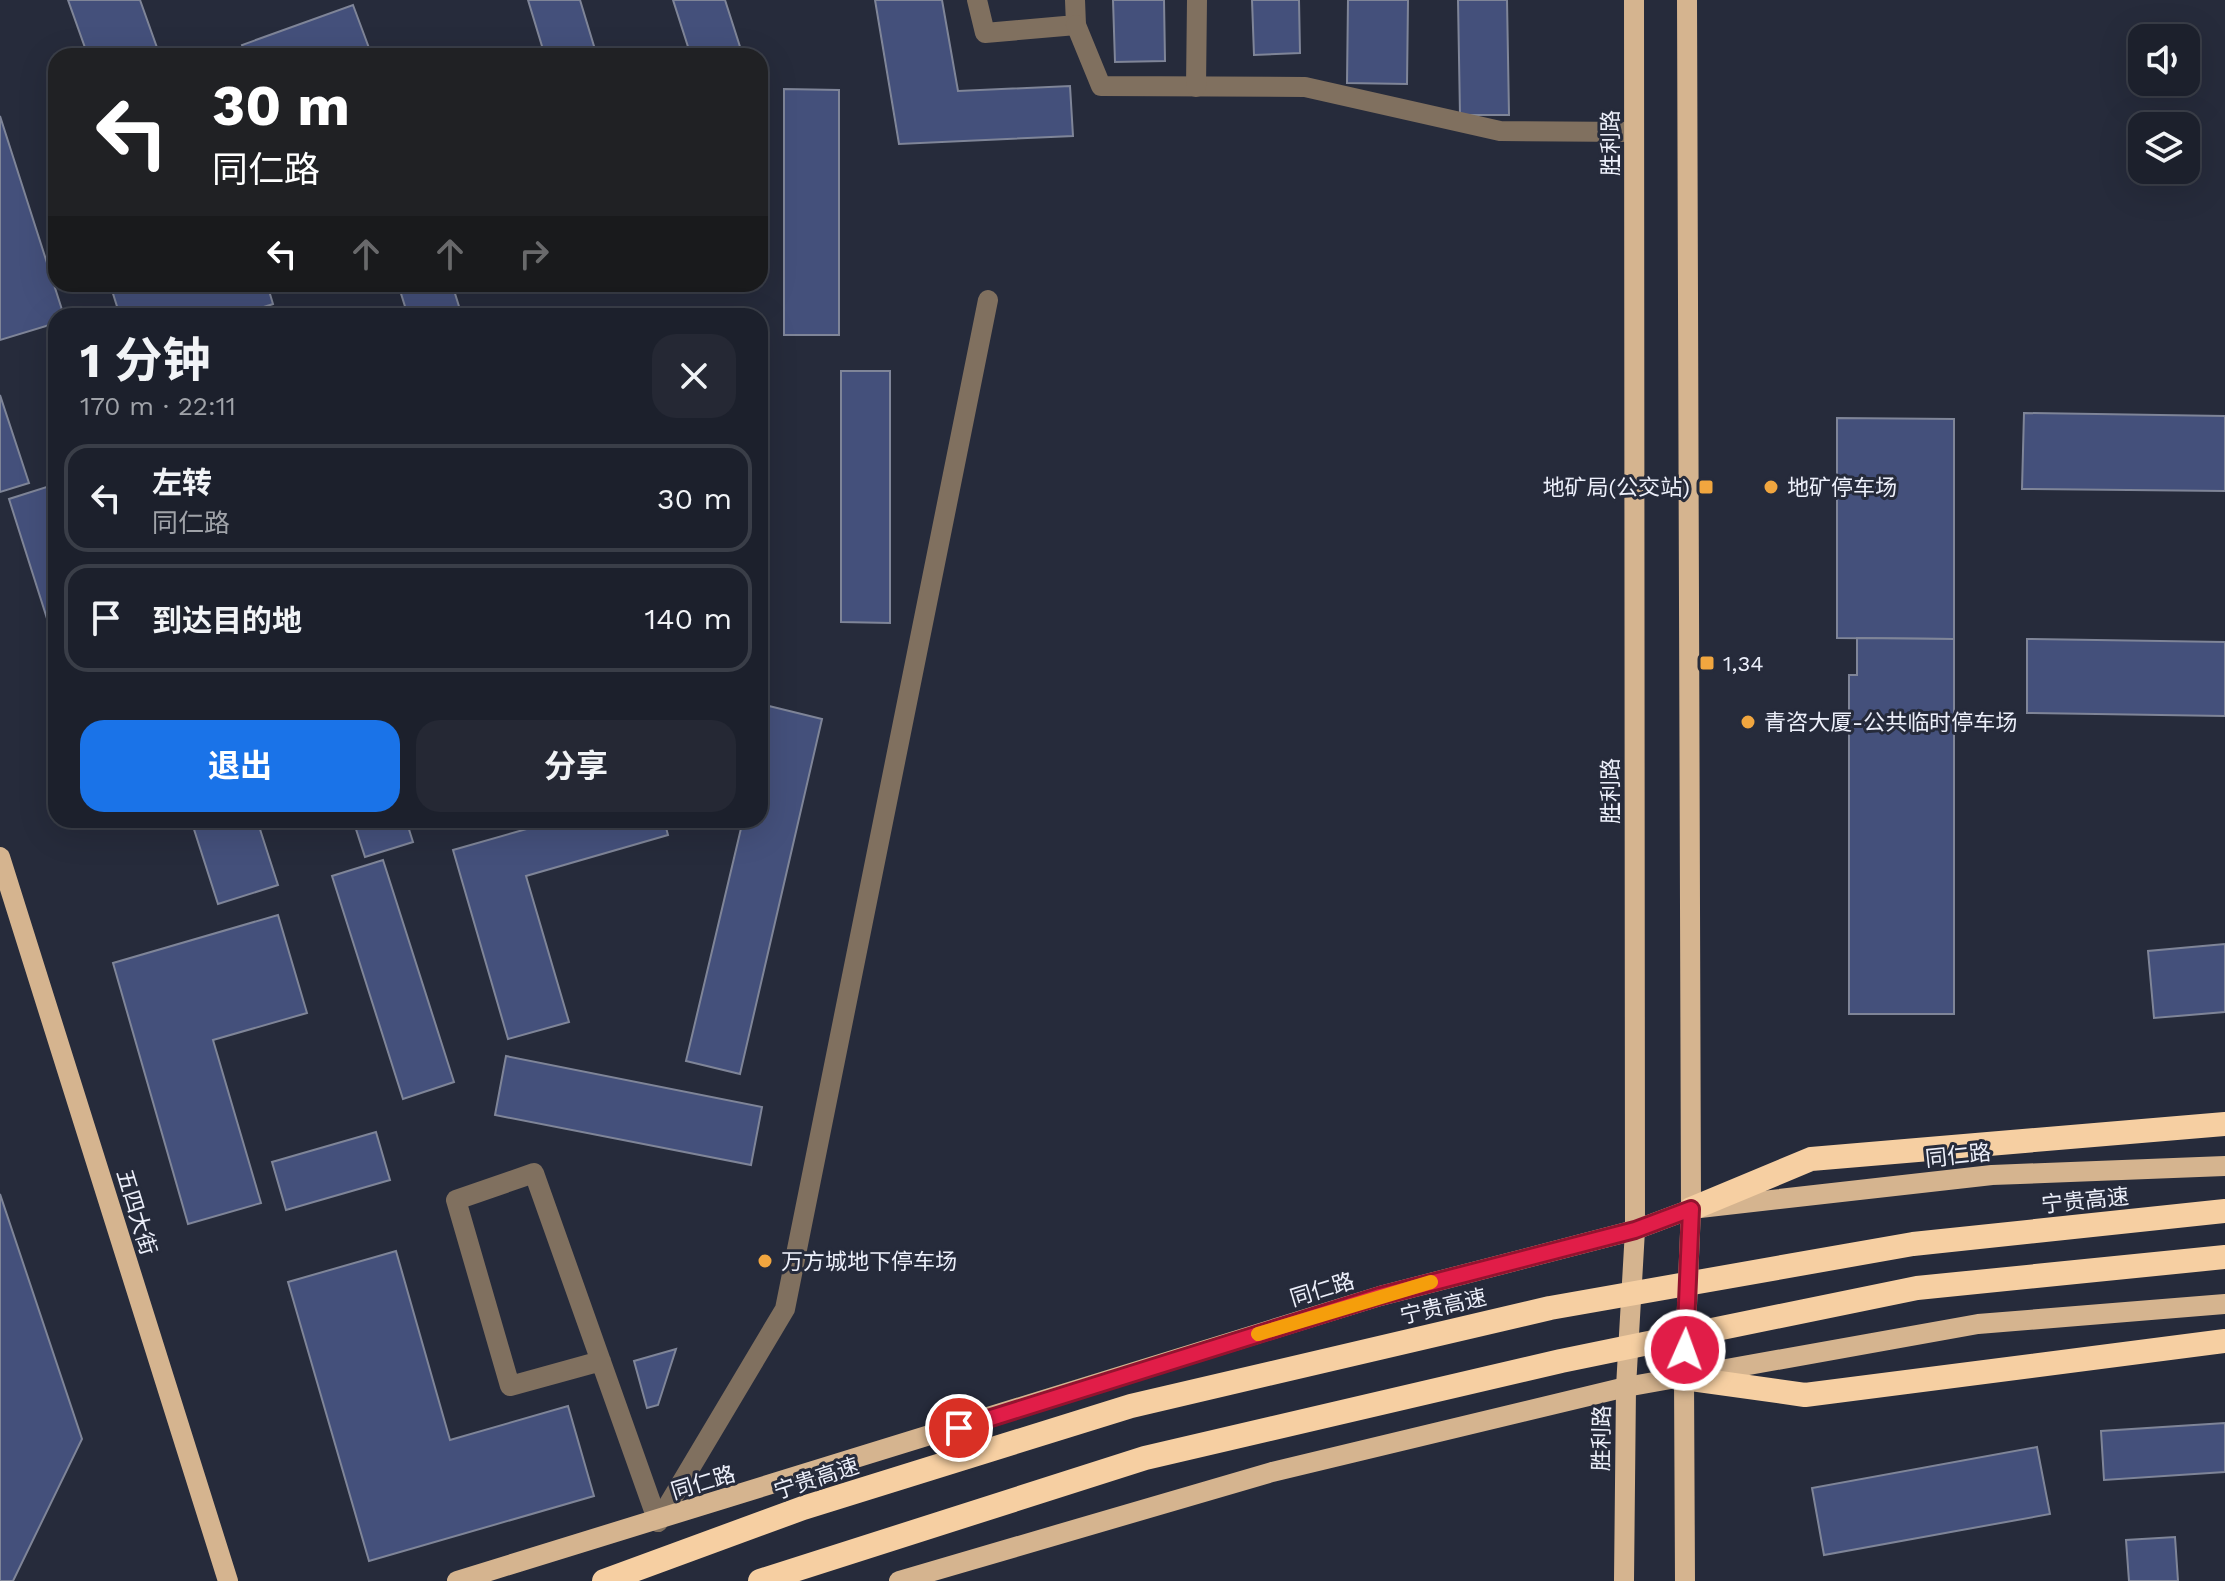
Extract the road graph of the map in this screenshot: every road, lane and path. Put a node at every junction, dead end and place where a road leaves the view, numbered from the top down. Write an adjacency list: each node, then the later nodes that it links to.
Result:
1 (977, 0): 6 (street)
2 (1075, 0): 6 (street)
3 (1197, 0): 7 (street)
4 (1634, 0): 8 (main road, 胜利路)
5 (1687, 0): 13 (main road)
6 (1076, 25): 7 (street)
7 (1196, 87): 8 (street)
8 (1634, 132): 15 (main road, 胜利路)
9 (988, 300): 22 (street)
10 (0, 857): 23 (main road, 五四大街)
11 (2225, 1124): 13 (highway)
12 (2225, 1166): 13 (main road, 同仁路)
13 (1691, 1209): 15 (main road, 同仁路); 20 (main road)
14 (2225, 1211): 25 (highway, 宁贵高速)
15 (1635, 1230): 21 (main road, 胜利路); 22 (main road, 同仁路)
16 (2225, 1257): 26 (highway)
17 (2225, 1304): 20 (main road)
18 (2225, 1341): 20 (highway)
19 (601, 1361): 19 (street); 22 (street)
20 (1684, 1378): 21 (main road); 29 (main road)
21 (1626, 1387): 27 (main road); 28 (main road, 胜利路)
22 (658, 1522): 24 (main road, 同仁路)
23 (228, 1581)
24 (457, 1581)
25 (604, 1581)
26 (760, 1581)
27 (899, 1581)
28 (1624, 1581)
29 (1685, 1581)

